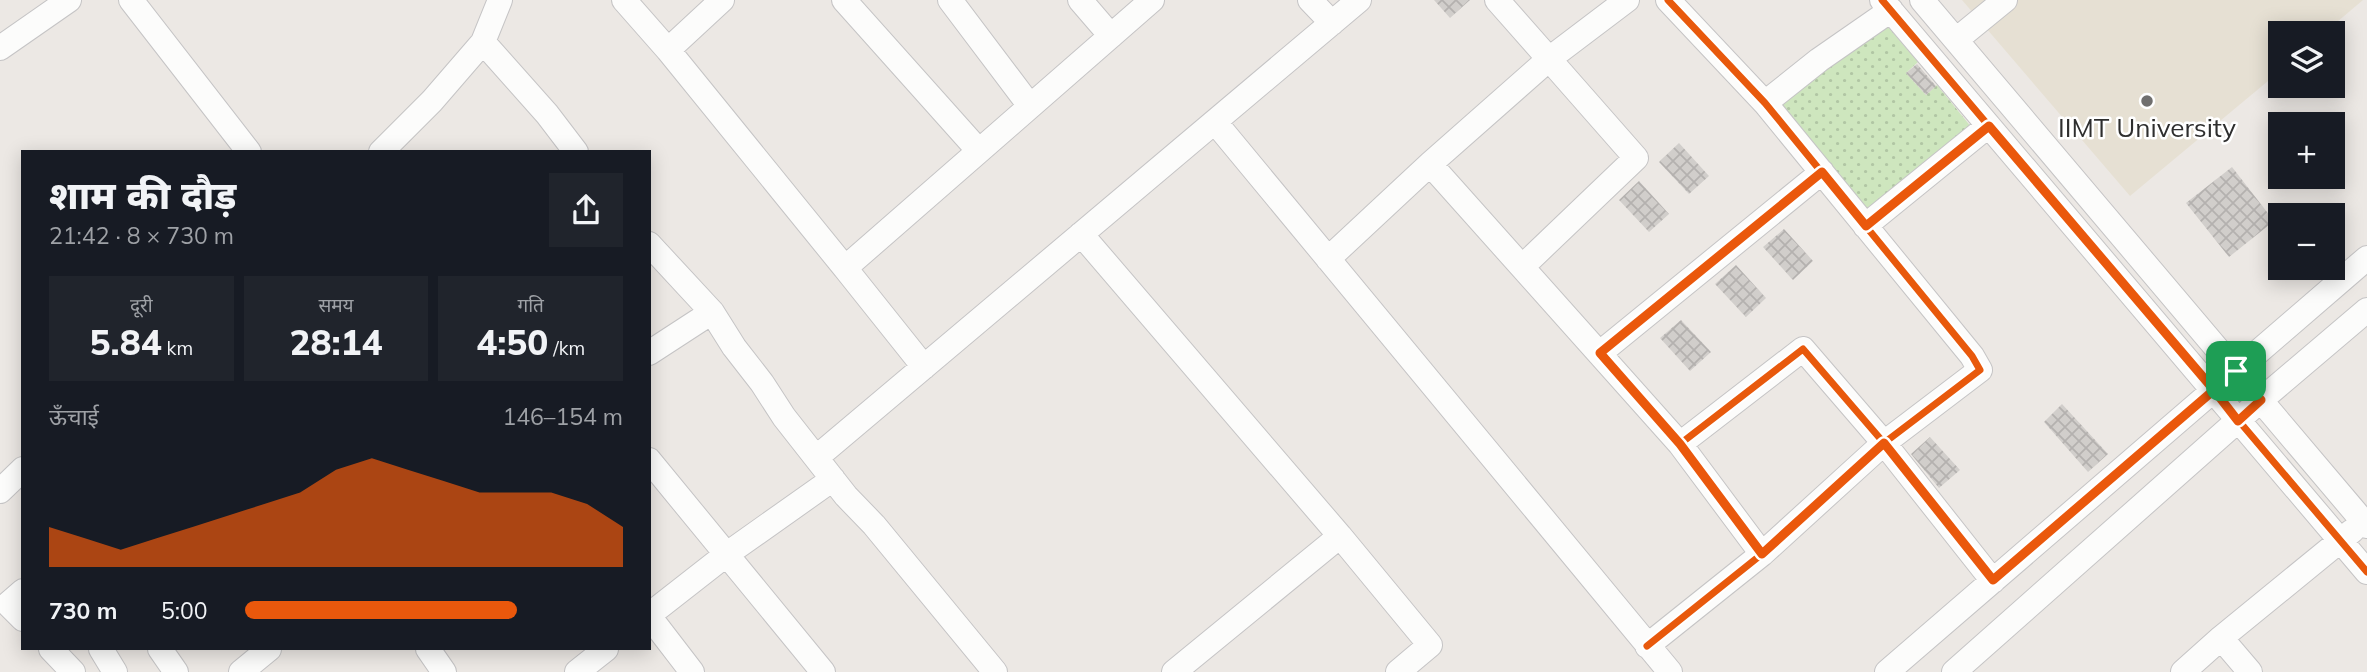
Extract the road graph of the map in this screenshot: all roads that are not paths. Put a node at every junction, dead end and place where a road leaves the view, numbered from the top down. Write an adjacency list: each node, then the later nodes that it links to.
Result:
1 (69, 0): 22 (street)
2 (131, 0): 29 (street)
3 (500, 0): 21 (street)
4 (624, 0): 23 (street)
5 (722, 0): 23 (street)
6 (844, 0): 32 (street)
7 (950, 0): 26 (street)
8 (1080, 0): 19 (street)
9 (1152, 0): 19 (street)
10 (1310, 0): 18 (street)
11 (1359, 0): 18 (street)
12 (1497, 0): 24 (street)
13 (1627, 0): 24 (street)
14 (1668, 0): 25 (street)
15 (1922, 0): 20 (street)
16 (2005, 0): 20 (street)
17 (1886, 5): 25 (street); 28 (street)
18 (1332, 23): 27 (street)
19 (1111, 36): 26 (street)
20 (1956, 40): 47 (street)
21 (483, 43): 30 (street); 31 (street)
22 (0, 48)
23 (668, 50): 41 (street)
24 (1549, 59): 33 (street); 40 (street)
25 (1765, 103): 34 (street)
26 (1030, 106): 32 (street)
27 (1215, 122): 36 (street); 39 (street)
28 (1989, 126): 35 (street); 48 (street)
29 (247, 150)
30 (383, 150)
31 (574, 150)
32 (979, 151): 41 (street)
33 (1430, 164): 39 (street); 40 (street)
34 (1822, 172): 35 (street); 45 (street)
35 (1866, 226): 51 (street)
36 (1081, 234): 46 (street); 59 (street)
37 (651, 246): 43 (street)
38 (2367, 258): 47 (street)
39 (1328, 259): 70 (street)
40 (1522, 267): 45 (street)
41 (845, 268): 46 (street)
42 (2367, 310): 49 (street)
43 (712, 312): 44 (street); 53 (street)
44 (651, 352)
45 (1600, 353): 52 (street)
46 (924, 367): 53 (street)
47 (2236, 371): 48 (street); 49 (street)
48 (2214, 390): 50 (street); 64 (street)
49 (2261, 400): 50 (street); 58 (street)
50 (2238, 421): 60 (street); 88 (street)
51 (1884, 443): 52 (street); 62 (street); 64 (street)
52 (1680, 444): 62 (street)
53 (817, 457): 56 (street)
54 (651, 462): 61 (street)
55 (21, 471): 57 (street)
56 (833, 479): 61 (street); 76 (street)
57 (0, 491)
58 (2365, 524): 60 (street)
59 (1340, 536): 84 (street); 85 (street)
60 (2340, 540): 63 (street); 69 (street)
61 (727, 554): 66 (street); 83 (street)
62 (1762, 554): 70 (street)
63 (2367, 572)
64 (1993, 580): 87 (street)
65 (21, 593): 67 (street)
66 (651, 614)
67 (21, 617)
68 (651, 619): 82 (street)
69 (2221, 638): 89 (street); 90 (street)
70 (1647, 646): 86 (street)
71 (52, 650): 77 (street)
72 (102, 650): 78 (street)
73 (161, 650): 79 (street)
74 (268, 650): 80 (street)
75 (605, 650): 81 (street)
76 (982, 668)
77 (73, 672)
78 (115, 672)
79 (176, 672)
80 (241, 672)
81 (577, 672)
82 (692, 672)
83 (823, 672)
84 (1174, 672)
85 (1398, 672)
86 (1670, 672)
87 (1887, 672)
88 (1954, 672)
89 (2183, 672)
90 (2250, 672)

